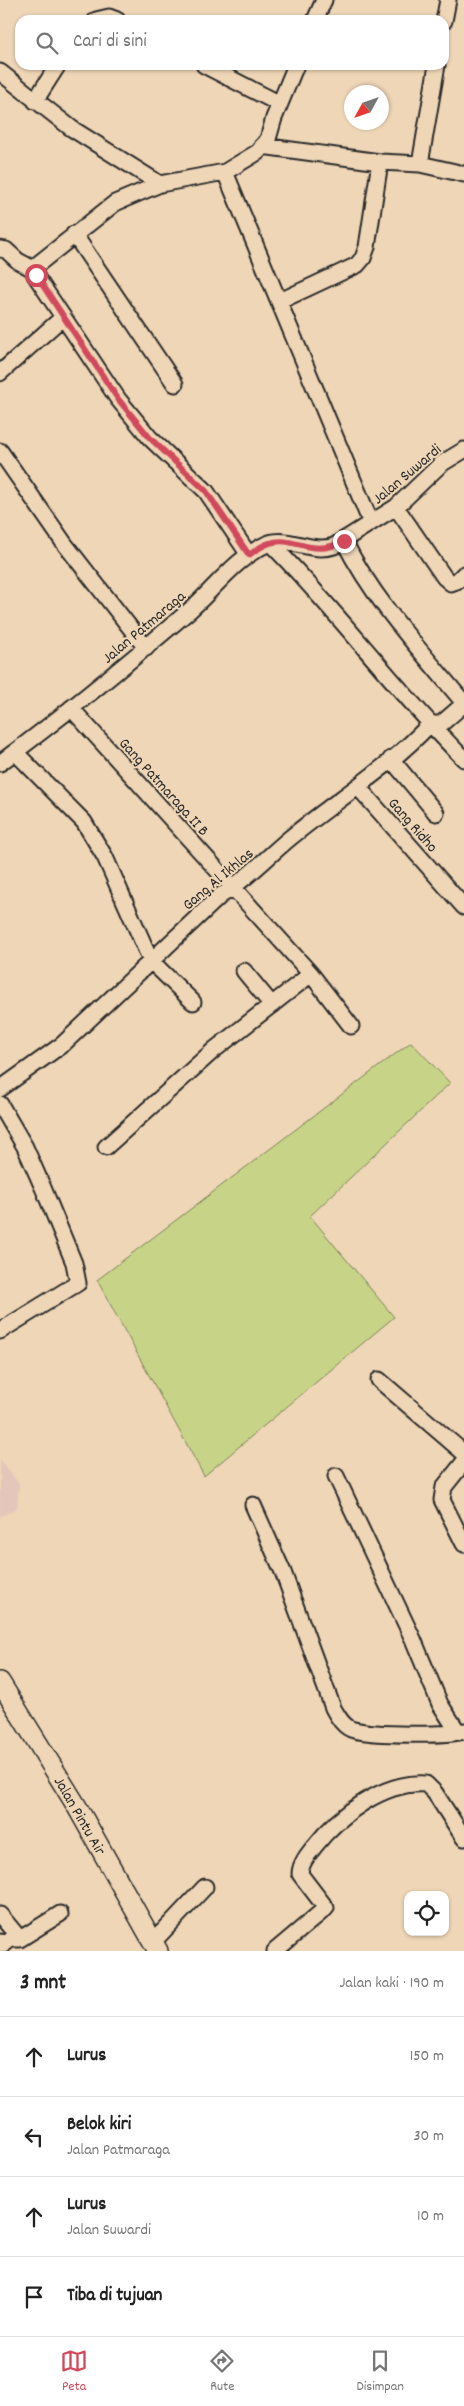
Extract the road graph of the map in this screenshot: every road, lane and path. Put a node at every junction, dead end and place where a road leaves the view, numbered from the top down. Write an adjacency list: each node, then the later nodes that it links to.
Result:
1 (324, 0): 3 (street)
2 (448, 0): 4 (street)
3 (318, 15)
4 (445, 15)
5 (55, 70): 10 (street)
6 (214, 70): 11 (street)
7 (294, 70): 11 (street)
8 (436, 70): 14 (street)
9 (0, 72): 10 (street)
10 (35, 101): 17 (street)
11 (280, 104): 12 (street)
12 (262, 146): 13 (street); 15 (street)
13 (380, 162): 14 (street); 21 (street)
14 (420, 164): 16 (street)
15 (225, 172): 17 (street); 21 (street)
16 (464, 174)
17 (160, 184): 18 (street)
18 (74, 234): 20 (street); 24 (street)
19 (2, 245): 20 (street)
20 (35, 270): 22 (street)
21 (280, 301): 28 (street)
22 (62, 318): 23 (street); 32 (street)
23 (0, 372)
24 (175, 384)
25 (464, 450): 27 (street, Jalan Suwardi)
26 (0, 452): 35 (street)
27 (396, 507): 28 (street, Jalan Suwardi); 34 (street)
28 (371, 523): 29 (street, Jalan Suwardi)
29 (344, 541): 31 (street, Jalan Suwardi); 36 (street)
30 (270, 543): 31 (street); 32 (street, Jalan Patmaraga); 33 (street)
31 (317, 547): 33 (street)
32 (249, 555): 35 (street, Jalan Patmaraga)
33 (297, 570): 38 (street)
34 (464, 574)
35 (146, 648): 37 (street, Jalan Patmaraga)
36 (464, 703): 38 (street, Gang Al Ikhlas)
37 (71, 708): 39 (street, Jalan Patmaraga); 45 (street, Gang Patmaraga II B)
38 (430, 724): 40 (street, Gang Al Ikhlas); 41 (street)
39 (15, 752): 42 (street, Jalan Patmaraga); 47 (street)
40 (391, 759): 43 (street, Gang Al Ikhlas); 44 (street)
41 (464, 759)
42 (0, 763)
43 (358, 787): 45 (street, Gang Al Ikhlas); 46 (street, Gang Ridho)
44 (436, 813)
45 (234, 887): 47 (street, Gang Al Ikhlas); 49 (street, Gang Patmaraga II B)
46 (464, 907)
47 (151, 961): 50 (street); 53 (street, Gang Al Ikhlas)
48 (244, 971): 51 (street)
49 (311, 974): 51 (street); 52 (street, Gang Patmaraga II B)
50 (193, 1002)
51 (272, 1005): 55 (street)
52 (351, 1026)
53 (0, 1089)
54 (0, 1104): 56 (street)
55 (106, 1147)
56 (0, 1331)
57 (379, 1380): 58 (street)
58 (464, 1453)
59 (464, 1462): 62 (street)
60 (336, 1476): 64 (street)
61 (253, 1505): 64 (street)
62 (464, 1544)
63 (0, 1682): 71 (street, Jalan Pintu Air)
64 (461, 1731)
65 (464, 1838): 72 (street)
66 (205, 1887): 71 (street)
67 (60, 1914): 69 (street)
68 (0, 1915): 69 (street)
69 (20, 1939): 70 (street)
70 (0, 1942)
71 (156, 1947)
72 (275, 1951)

